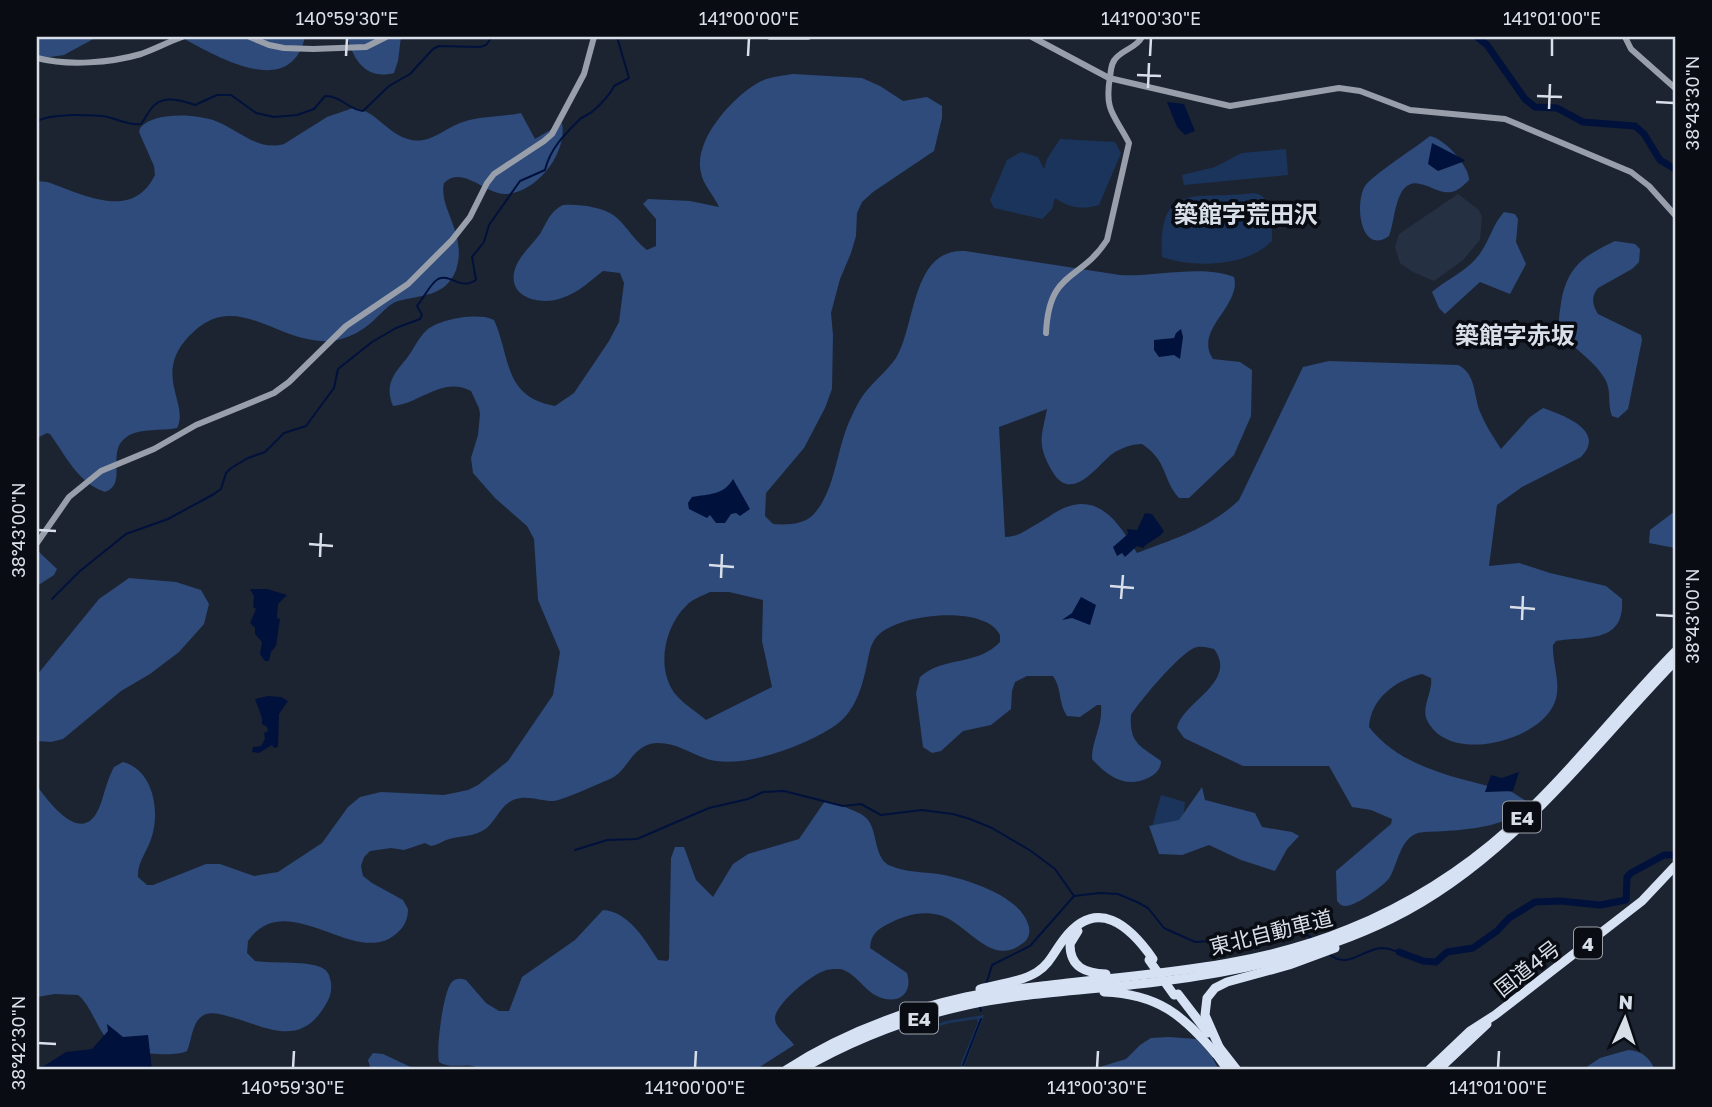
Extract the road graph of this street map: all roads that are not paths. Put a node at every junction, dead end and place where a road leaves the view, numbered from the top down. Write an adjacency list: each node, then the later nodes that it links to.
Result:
1 (182, 37): 10 (street)
2 (250, 37): 3 (street)
3 (386, 37)
4 (594, 37): 15 (street)
5 (770, 37): 6 (street)
6 (808, 37)
7 (1032, 37): 11 (street)
8 (1142, 37): 11 (street)
9 (1625, 37): 12 (street)
10 (37, 58)
11 (1109, 78): 13 (street); 14 (street)
12 (1675, 88)
13 (1675, 215)
14 (1046, 333)
15 (37, 543)
16 (1675, 652): 19 (highway, 東北自動車道 / E4)
17 (1675, 661): 19 (highway, E4)
18 (1675, 866): 25 (highway, 国道4号 / 4)
19 (1336, 941): 20 (highway, 東北自動車道 / E4); 20 (highway)
20 (1316, 948): 22 (highway, 東北自動車道 / E4); 23 (highway, 東北自動車道 / E4); 26 (highway)
21 (1151, 959): 22 (highway); 24 (highway); 26 (highway, bridge)
22 (1130, 976): 24 (highway, 東北自動車道 / E4)
23 (1047, 994): 26 (highway); 29 (highway, 東北自動車道 / E4)
24 (906, 1014): 28 (highway, 東北自動車道 / E4)
25 (1495, 1015): 30 (highway, 国道4号 / 4); 31 (highway, 国道4号 / 4)
26 (1218, 1052): 27 (highway)
27 (1237, 1069)
28 (786, 1070)
29 (800, 1070)
30 (1427, 1070)
31 (1439, 1070)

